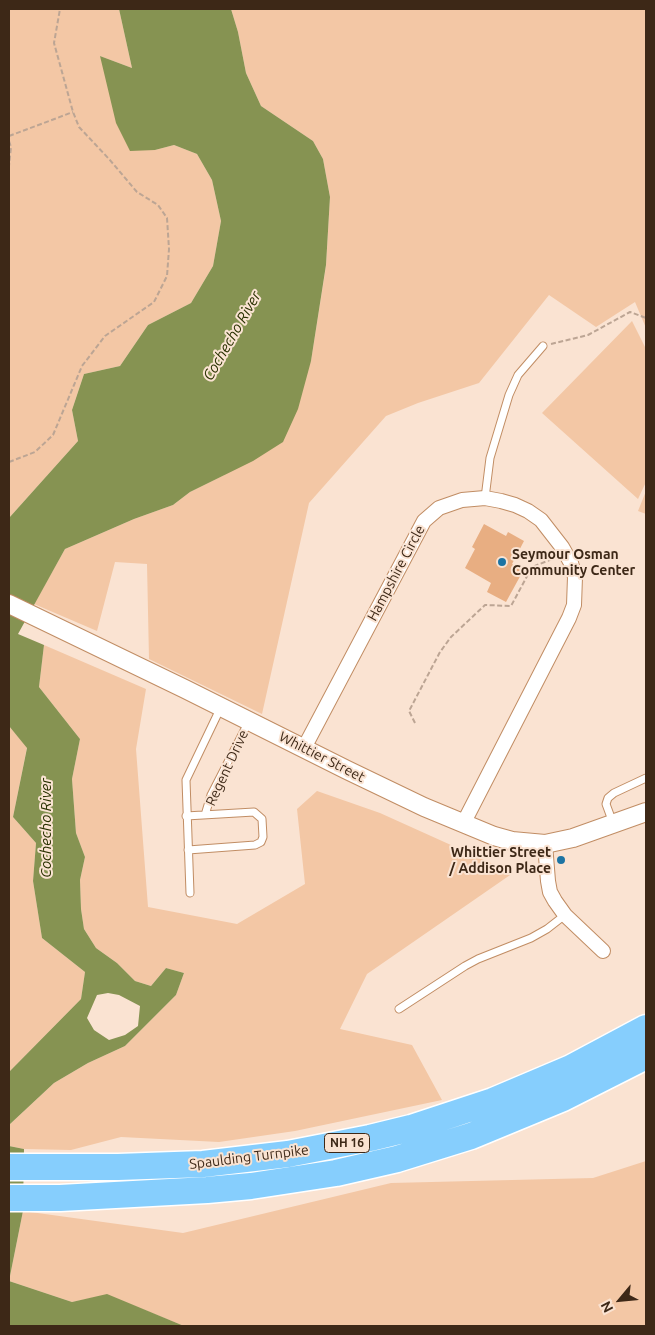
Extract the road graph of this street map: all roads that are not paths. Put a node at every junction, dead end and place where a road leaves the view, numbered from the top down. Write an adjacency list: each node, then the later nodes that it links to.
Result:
1 (543, 346): 2 (lane)
2 (485, 498): 6 (street, Hampshire Circle); 11 (street, Hampshire Circle)
3 (9, 604): 4 (street, Whittier Street)
4 (221, 707): 5 (street, Whittier Street); 10 (lane, Regent Drive)
5 (249, 720): 6 (street, Whittier Street); 9 (lane, Regent Drive)
6 (304, 748): 11 (street, Whittier Street)
7 (646, 778): 12 (lane)
8 (646, 812): 12 (street, Whittier Street)
9 (205, 815): 10 (lane, Regent Drive); 14 (lane, Regent Drive)
10 (186, 816): 14 (lane, Regent Drive)
11 (463, 824): 13 (street, Whittier Street)
12 (613, 825): 13 (street, Whittier Street)
13 (545, 844): 16 (street)
14 (188, 850): 15 (lane, Regent Drive)
15 (190, 893)
16 (565, 915): 17 (street); 18 (lane)
17 (603, 951)
18 (399, 1009)
19 (646, 1028): 21 (highway, Spaulding Turnpike / NH 16)
20 (646, 1056): 22 (highway, Spaulding Turnpike / NH 16)
21 (18, 1167)
22 (19, 1198)

